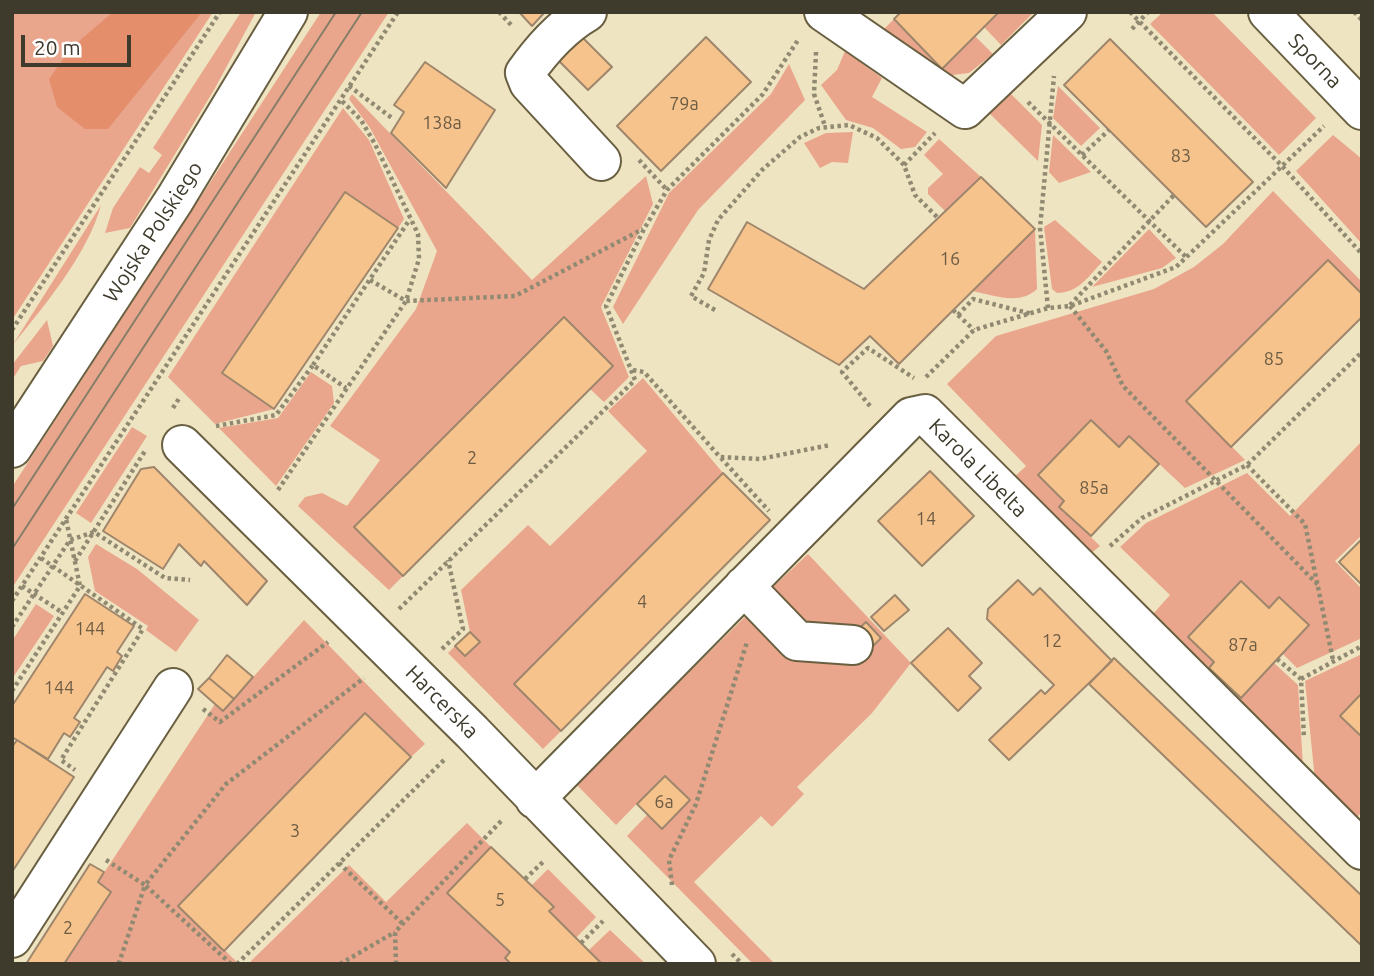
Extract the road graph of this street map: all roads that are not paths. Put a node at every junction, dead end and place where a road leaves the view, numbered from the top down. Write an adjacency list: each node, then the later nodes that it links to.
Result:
1 (288, 12): 9 (street, Wojska Polskiego)
2 (587, 12): 7 (street)
3 (1067, 12): 5 (street)
4 (1280, 16): 6 (street, Sporna)
5 (814, 29)
6 (1362, 110)
7 (601, 161)
8 (177, 434): 13 (street, Harcerska)
9 (12, 448)
10 (744, 586): 11 (street); 13 (street, Karola Libelta); 14 (street, Karola Libelta)
11 (853, 645)
12 (173, 688): 15 (street)
13 (532, 796): 16 (street, Harcerska)
14 (1362, 850)
15 (12, 939)
16 (696, 964)

